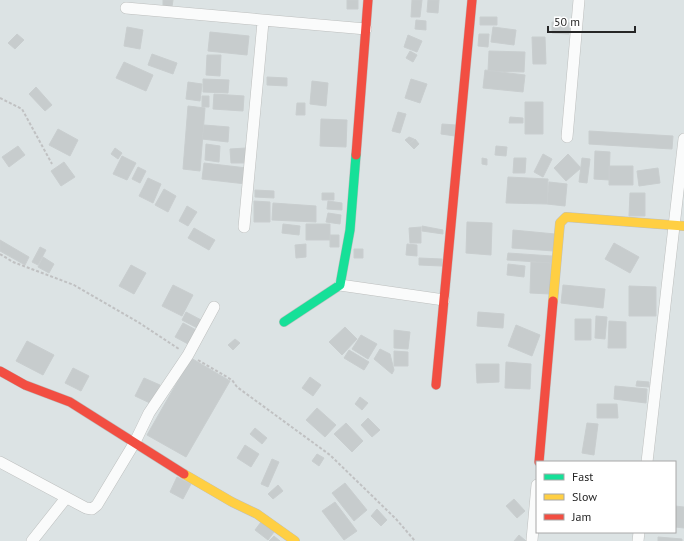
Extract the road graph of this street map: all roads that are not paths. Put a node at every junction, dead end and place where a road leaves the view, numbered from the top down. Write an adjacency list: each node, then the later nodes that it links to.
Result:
1 (368, 0): 6 (street)
2 (472, 0): 12 (street)
3 (579, 0): 7 (street)
4 (126, 8): 5 (street)
5 (263, 22): 6 (street); 10 (street)
6 (366, 29): 11 (street)
7 (567, 137)
8 (684, 139): 9 (street)
9 (679, 225): 18 (street); 19 (street)
10 (244, 227)
11 (340, 285): 12 (street); 14 (street)
12 (444, 300): 16 (street)
13 (214, 307): 17 (street)
14 (284, 322)
15 (0, 371): 17 (street)
16 (436, 385)
17 (135, 442): 22 (street); 25 (street)
18 (539, 461)
19 (647, 461)
20 (0, 462): 22 (street)
21 (536, 496): 23 (street)
22 (66, 498): 24 (street)
23 (532, 540)
24 (32, 541)
25 (295, 541)

